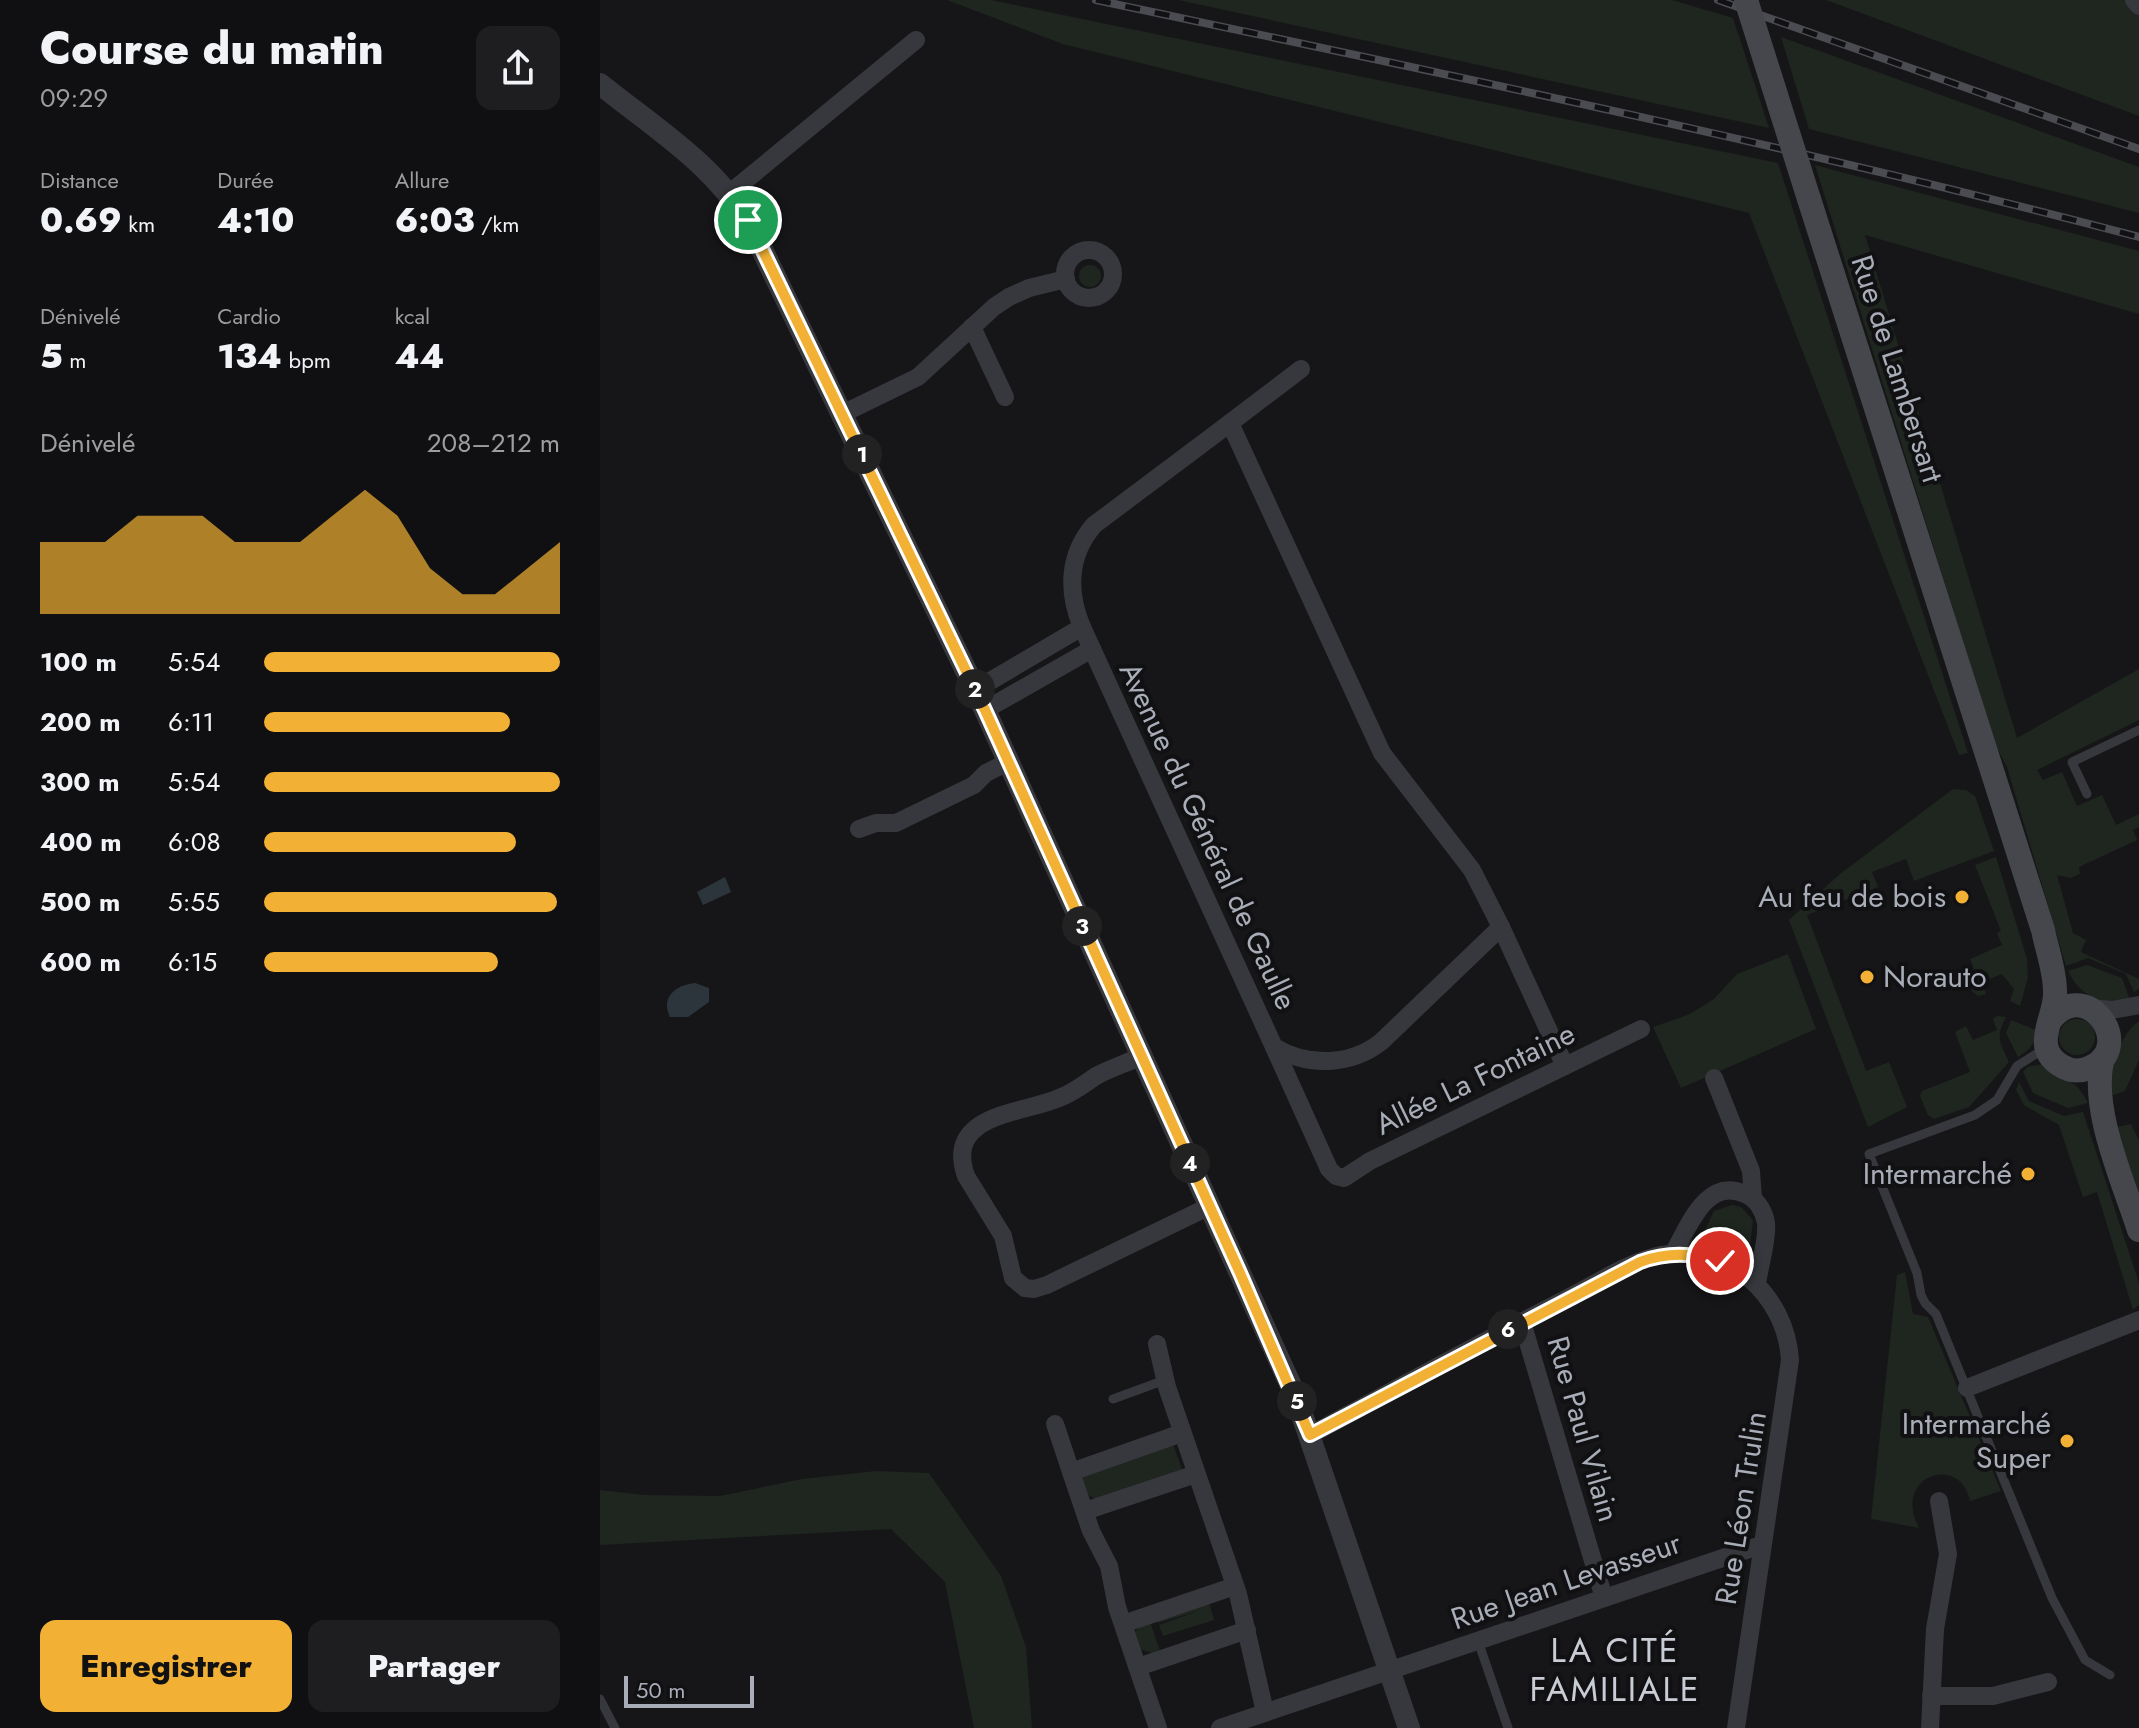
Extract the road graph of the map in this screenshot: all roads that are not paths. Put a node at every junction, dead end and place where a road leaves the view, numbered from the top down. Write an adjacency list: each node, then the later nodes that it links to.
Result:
1 (1746, 0): 19 (main road, Rue de Lambersart, bridge)
2 (916, 40): 4 (street)
3 (600, 84): 4 (street)
4 (730, 193): 9 (street)
5 (1066, 279): 6 (street)
6 (972, 327): 8 (street); 9 (street)
7 (1301, 369): 10 (street, Avenue du Général de Gaulle)
8 (1005, 397)
9 (842, 414): 13 (street)
10 (1230, 423): 11 (street, Avenue du Général de Gaulle); 18 (street)
11 (1082, 627): 12 (street, Avenue du Général de Gaulle); 13 (street)
12 (1092, 649): 13 (street, Avenue du Général de Gaulle); 24 (street, Avenue du Général de Gaulle)
13 (980, 700): 15 (street)
14 (2139, 730): 16 (lane)
15 (1008, 762): 17 (street); 27 (street)
16 (2087, 794)
17 (859, 829)
18 (1501, 927): 24 (street, Avenue du Général de Gaulle); 28 (street)
19 (2043, 930): 20 (main road); 22 (main road)
20 (2090, 1008): 21 (street); 22 (main road); 26 (main road)
21 (2139, 1008): 26 (street)
22 (2049, 1022): 25 (main road)
23 (1641, 1029): 28 (street, Allée La Fontaine)
24 (1274, 1047): 32 (street, Avenue du Général de Gaulle)
25 (2046, 1047): 29 (main road); 42 (lane)
26 (2106, 1051): 29 (main road); 31 (main road)
27 (1142, 1056): 34 (street); 34 (street)
28 (1565, 1066): 32 (street, Allée La Fontaine)
29 (2068, 1069): 31 (main road)
30 (1714, 1078): 33 (street)
31 (2110, 1142): 35 (main road)
32 (1336, 1176)
33 (1753, 1198): 36 (street); 37 (street)
34 (1210, 1206): 46 (street)
35 (2138, 1222)
36 (1673, 1254): 37 (street, Rue Léon Trulin); 39 (street)
37 (1757, 1284): 51 (street, Rue Léon Trulin)
38 (2139, 1320): 42 (street)
39 (1522, 1322): 46 (street); 53 (street, Rue Paul Vilain)
40 (1157, 1344): 41 (street)
41 (1165, 1380): 43 (lane); 45 (street)
42 (1967, 1388): 59 (lane)
43 (1113, 1399)
44 (1055, 1424): 47 (street)
45 (1182, 1433): 47 (street); 48 (street)
46 (1310, 1435): 58 (street)
47 (1071, 1472): 50 (street)
48 (1196, 1474): 50 (street); 52 (street)
49 (1939, 1501): 61 (street)
50 (1085, 1511): 54 (street)
51 (1761, 1545): 53 (street, Rue Jean Levasseur); 69 (street, Rue Léon Trulin)
52 (1235, 1586): 54 (street); 55 (street)
53 (1604, 1598): 56 (street, Rue Jean Levasseur)
54 (1123, 1624): 57 (street)
55 (1247, 1630): 57 (street); 63 (street)
56 (1478, 1641): 58 (street, Rue Jean Levasseur); 68 (lane)
57 (1138, 1667): 65 (street)
58 (1389, 1672): 63 (street, Rue Jean Levasseur); 67 (street)
59 (2110, 1675)
60 (2048, 1682): 61 (street)
61 (1931, 1696): 70 (street)
62 (600, 1699): 64 (lane)
63 (1265, 1712): 66 (street, Rue Jean Levasseur)
64 (615, 1728)
65 (1158, 1728)
66 (1220, 1728)
67 (1409, 1728)
68 (1508, 1728)
69 (1736, 1728)
70 (1930, 1728)

